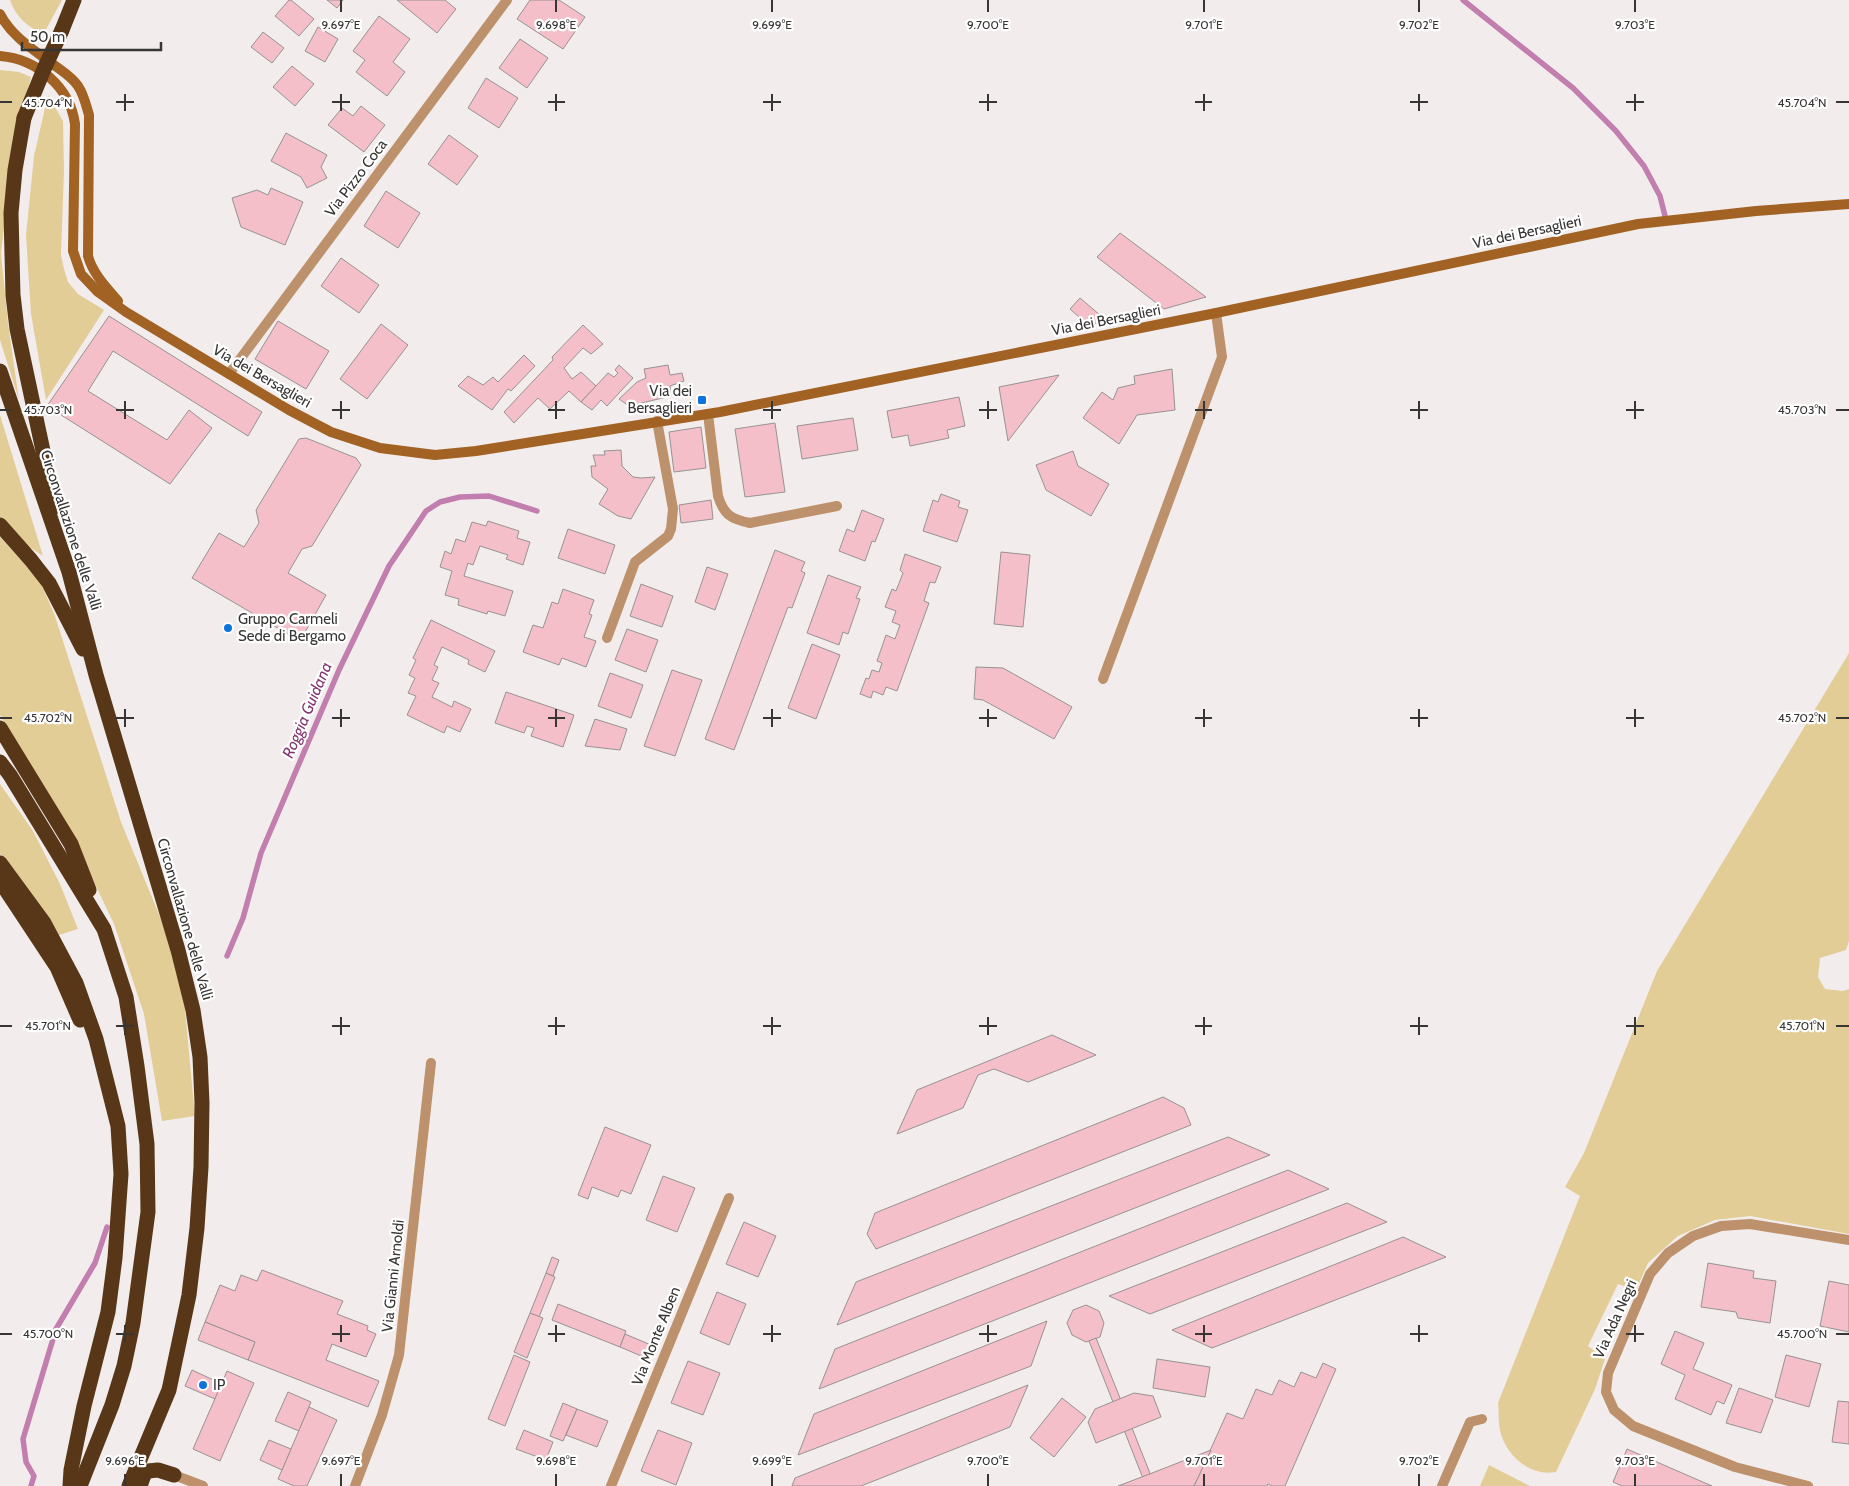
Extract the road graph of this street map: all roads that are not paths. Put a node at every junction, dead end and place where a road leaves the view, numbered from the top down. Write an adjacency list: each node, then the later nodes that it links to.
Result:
1 (74, 0): 14 (highway, bridge)
2 (507, 0): 9 (street, Via Pizzo Coca)
3 (0, 14): 6 (street, Via dei Bersaglieri)
4 (0, 56): 6 (street, Via dei Bersaglieri)
5 (1849, 204): 7 (street, Via dei Bersaglieri)
6 (126, 312): 9 (street, Via dei Bersaglieri)
7 (1216, 313): 10 (street, Via dei Bersaglieri); 17 (street)
8 (0, 371): 14 (highway, Circonvallazione delle Valli)
9 (229, 374): 11 (street, Via dei Bersaglieri)
10 (708, 414): 11 (street, Via dei Bersaglieri); 12 (street)
11 (657, 421): 15 (street)
12 (837, 506)
13 (0, 526): 16 (highway)
14 (69, 572): 16 (highway, Circonvallazione delle Valli)
15 (607, 638)
16 (96, 674): 31 (highway, Circonvallazione delle Valli)
17 (1103, 678)
18 (0, 728): 22 (highway)
19 (0, 762): 22 (highway)
20 (0, 863): 25 (highway)
21 (0, 881): 25 (highway)
22 (104, 929): 30 (highway)
23 (431, 1063): 34 (street, Via Gianni Arnoldi)
24 (729, 1198): 35 (street, Via Monte Alben)
25 (117, 1221): 29 (highway)
26 (1849, 1240): 37 (street, Via Ada Negri)
27 (1482, 1418): 36 (street)
28 (174, 1475): 32 (highway); 33 (street)
29 (70, 1486)
30 (80, 1486)
31 (128, 1486)
32 (140, 1486)
33 (203, 1486)
34 (354, 1486)
35 (611, 1486)
36 (1442, 1486)
37 (1808, 1486)

